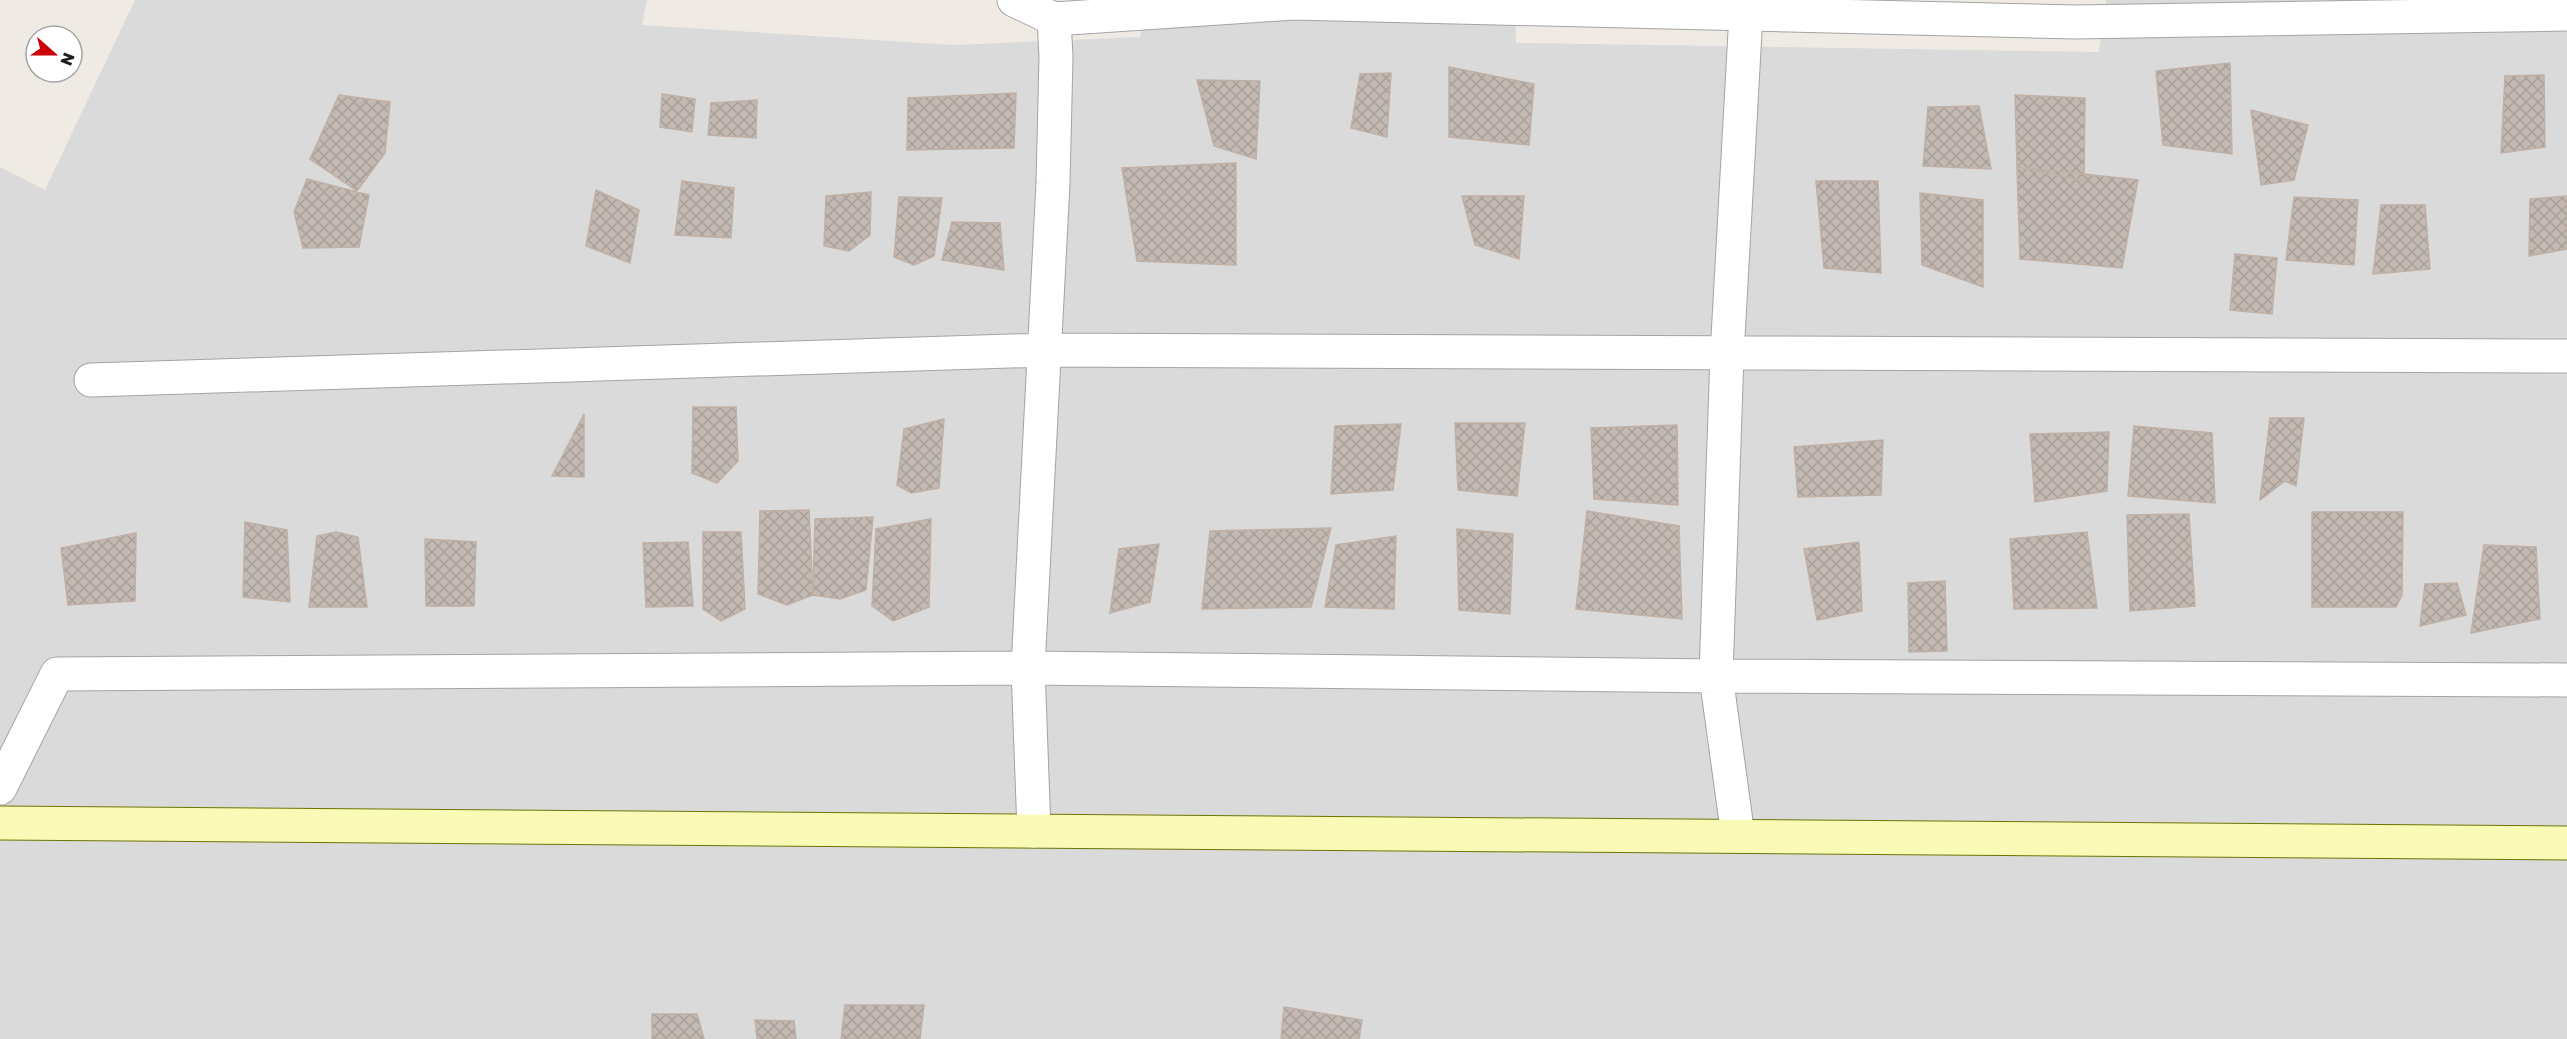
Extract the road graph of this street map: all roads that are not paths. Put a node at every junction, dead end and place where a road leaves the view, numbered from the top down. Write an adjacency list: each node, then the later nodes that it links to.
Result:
1 (1014, 0): 4 (street)
2 (1746, 14): 3 (street); 4 (street); 6 (street)
3 (2567, 15)
4 (1054, 19): 5 (street)
5 (1045, 350): 6 (street); 8 (street); 9 (street)
6 (1727, 355): 7 (street); 10 (street)
7 (2567, 356)
8 (91, 380)
9 (1028, 668): 10 (street); 12 (street); 14 (street)
10 (1716, 676): 11 (street); 15 (street)
11 (2567, 680)
12 (0, 788)
13 (0, 823): 14 (main road)
14 (1034, 831): 15 (main road)
15 (1738, 836): 16 (main road)
16 (2567, 843)

